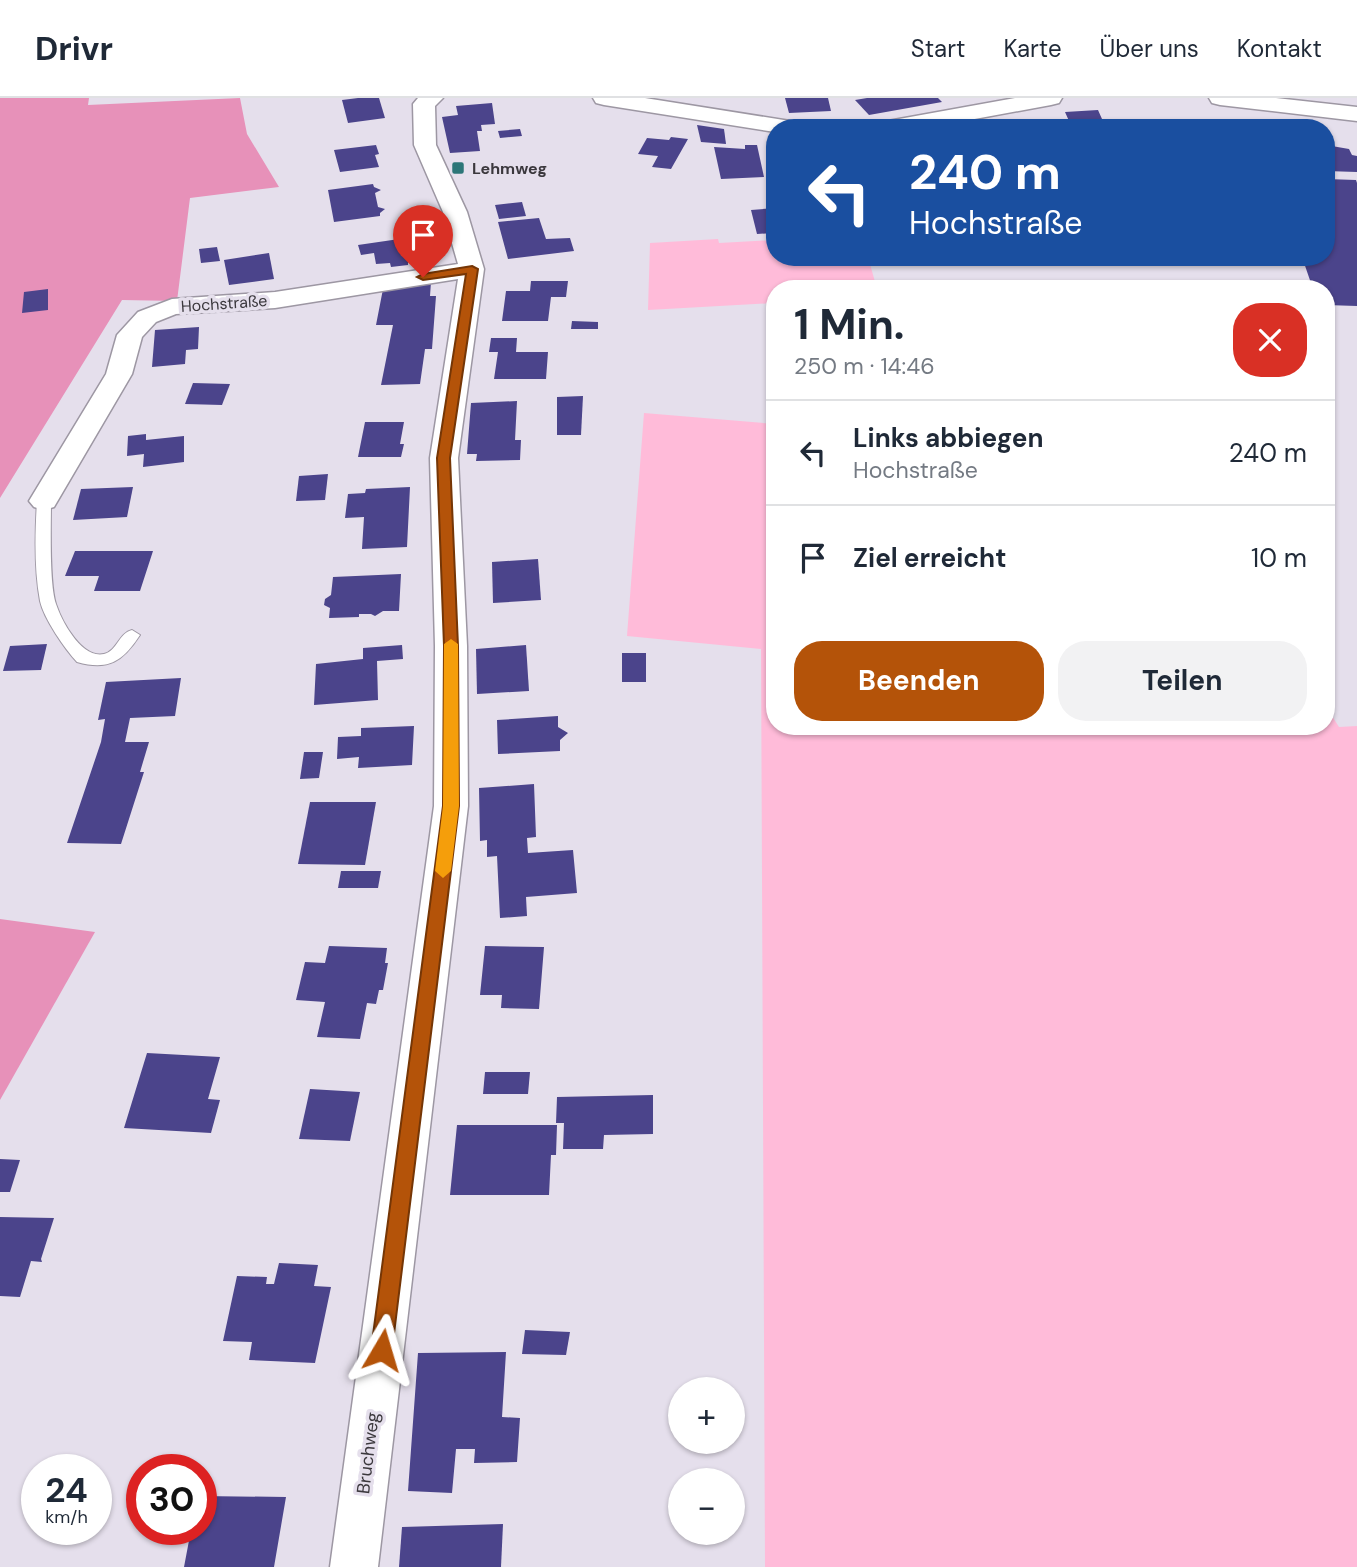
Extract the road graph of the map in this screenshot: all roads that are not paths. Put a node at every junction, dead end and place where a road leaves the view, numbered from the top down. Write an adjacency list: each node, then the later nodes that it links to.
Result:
1 (432, 98): 9 (street, Bruchweg)
2 (604, 98): 5 (street)
3 (1051, 98): 7 (street)
4 (1220, 98): 6 (street)
5 (687, 105): 8 (street)
6 (1357, 114)
7 (937, 119)
8 (766, 123)
9 (472, 269): 10 (street, Hochstraße); 12 (street, Bruchweg)
10 (44, 501): 11 (lane)
11 (132, 635)
12 (354, 1567)

